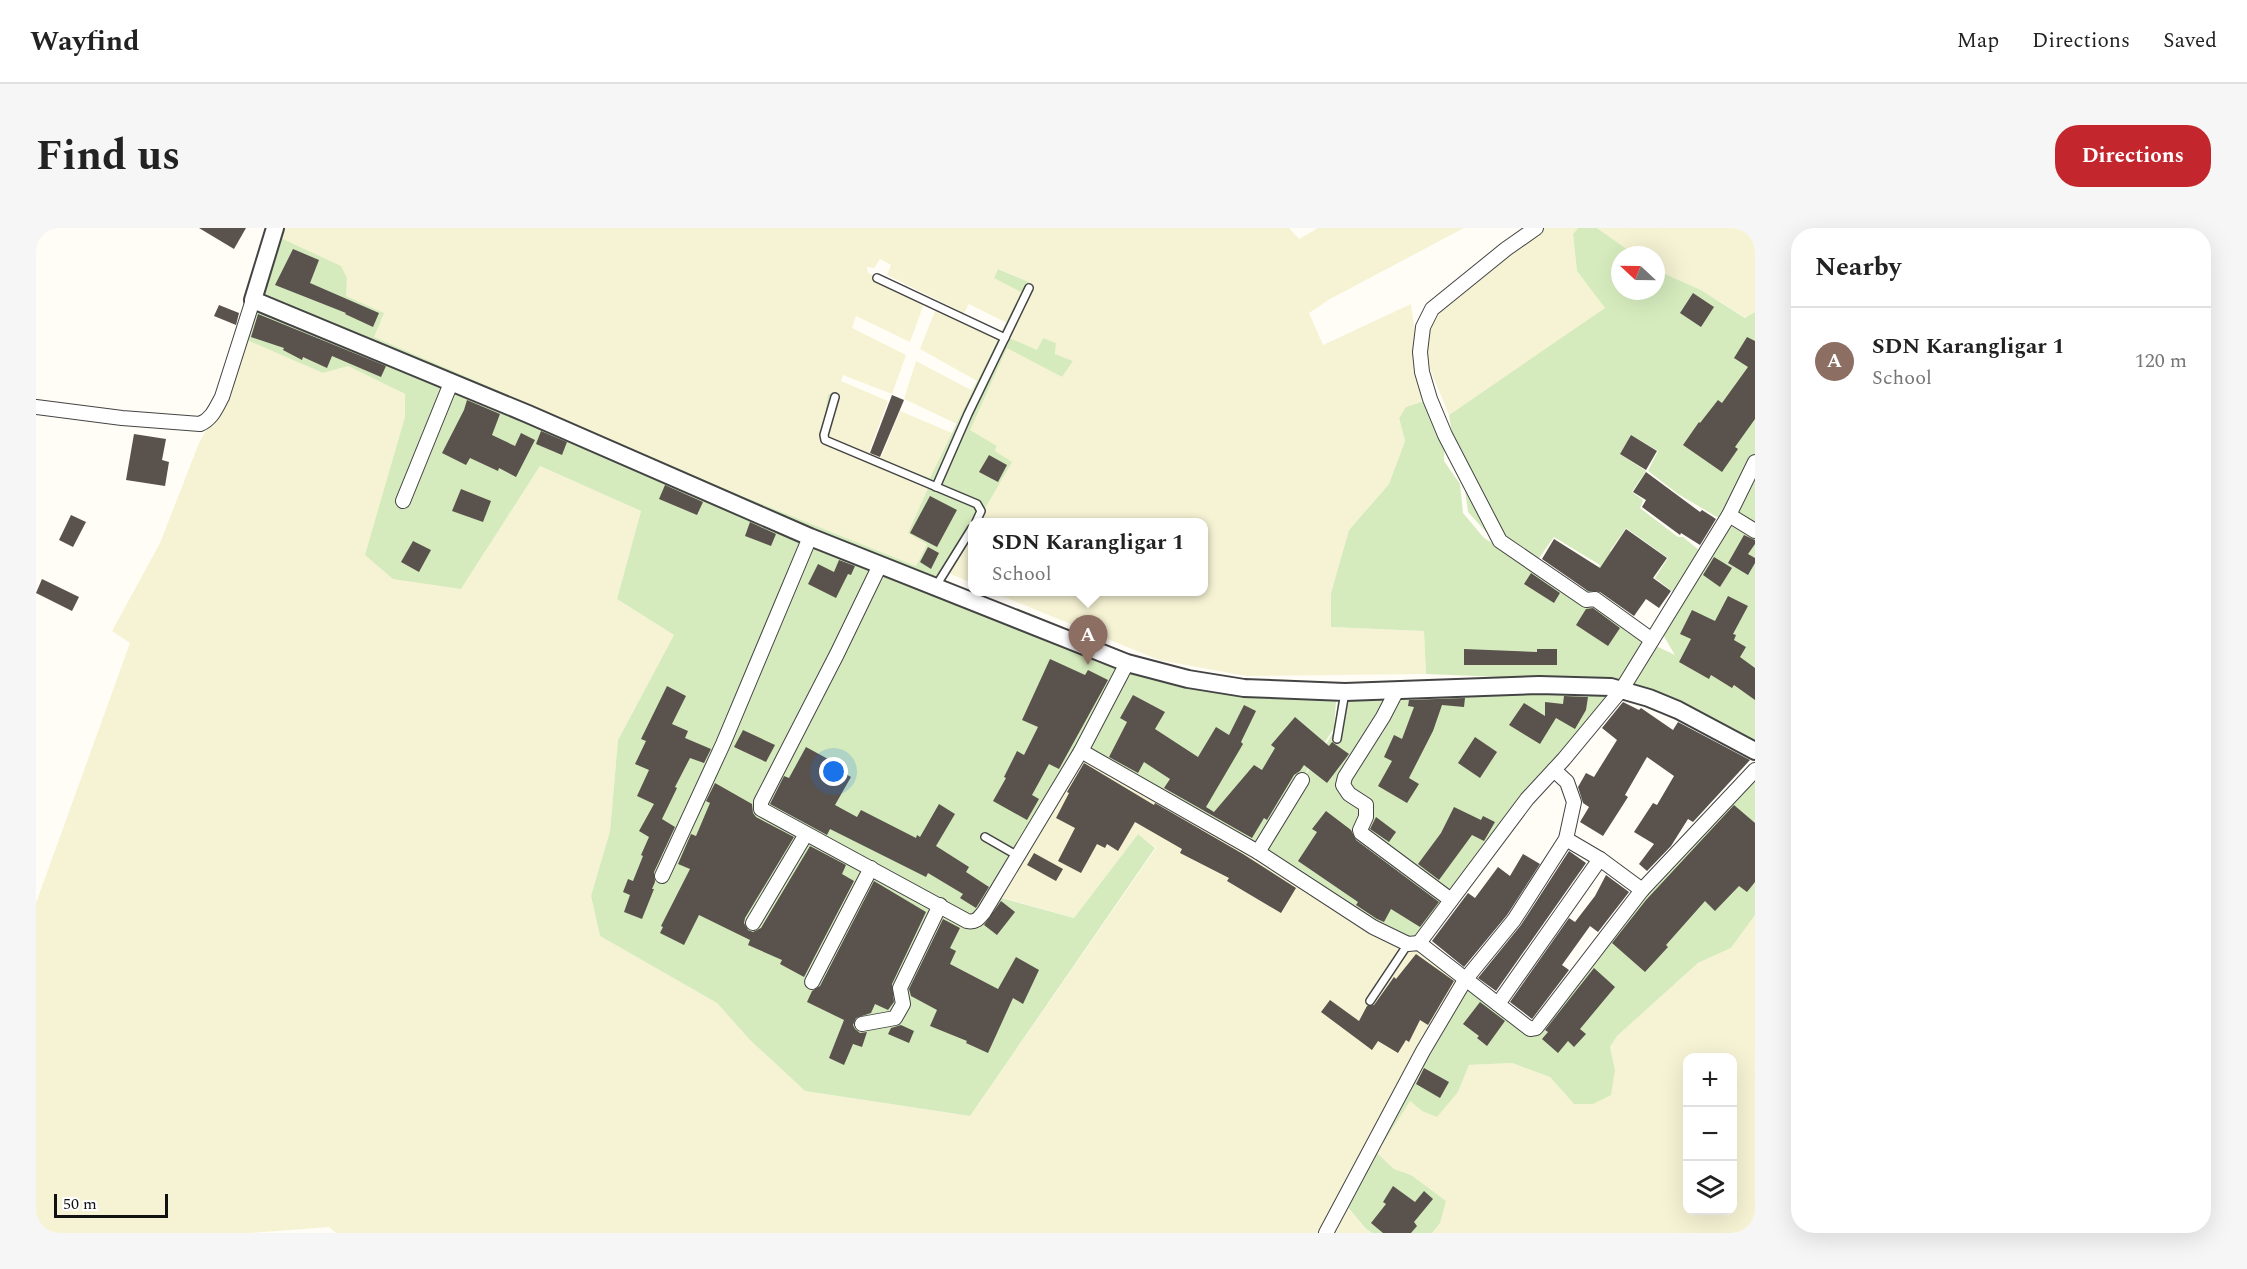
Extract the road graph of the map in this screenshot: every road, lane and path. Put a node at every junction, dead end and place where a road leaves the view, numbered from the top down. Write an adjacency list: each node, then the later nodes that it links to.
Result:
1 (275, 228): 5 (street)
2 (1536, 228): 20 (street)
3 (877, 278): 6 (lane)
4 (1029, 288): 6 (lane)
5 (253, 300): 7 (street); 9 (street)
6 (1005, 338): 11 (lane)
7 (451, 383): 12 (street); 17 (street)
8 (835, 397): 11 (lane)
9 (36, 407)
10 (1755, 462): 13 (street)
11 (936, 487): 14 (lane)
12 (404, 501)
13 (1729, 514): 15 (street); 20 (street)
14 (978, 518)
15 (1755, 531)
16 (968, 534): 19 (lane)
17 (810, 537): 18 (street); 38 (street)
18 (880, 565): 19 (street); 31 (street)
19 (936, 586): 21 (street)
20 (1652, 640): 22 (street)
21 (1127, 663): 24 (street); 27 (street)
22 (1628, 680): 23 (street); 26 (street); 28 (street)
23 (1397, 690): 24 (street); 40 (street)
24 (1346, 692): 25 (lane)
25 (1337, 739)
26 (1754, 748)
27 (1081, 751): 34 (street); 35 (street)
28 (1554, 770): 33 (street); 40 (street)
29 (1755, 770): 39 (street)
30 (1302, 780): 34 (street)
31 (806, 834): 37 (street); 42 (street)
32 (985, 837): 35 (lane)
33 (1566, 839): 36 (street); 44 (street)
34 (1258, 852): 43 (street)
35 (1018, 856): 41 (street)
36 (1600, 860): 39 (street); 47 (street)
37 (871, 868): 41 (street); 45 (street)
38 (662, 876)
39 (1642, 890): 47 (street)
40 (1451, 900): 43 (street)
41 (940, 905): 48 (street)
42 (753, 923)
43 (1414, 943): 44 (street); 46 (lane)
44 (1465, 980): 47 (street); 49 (street)
45 (812, 982)
46 (1370, 1001)
47 (1498, 1004)
48 (862, 1024)
49 (1326, 1233)

